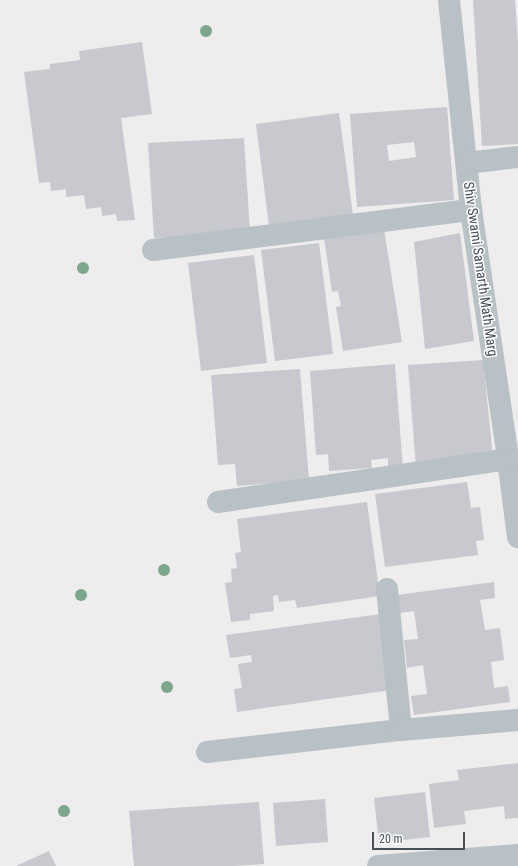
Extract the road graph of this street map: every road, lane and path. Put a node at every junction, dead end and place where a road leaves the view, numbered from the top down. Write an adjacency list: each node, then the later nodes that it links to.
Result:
1 (449, 0): 3 (street, Shiv Swami Samarth Math Marg)
2 (518, 157): 3 (street)
3 (467, 163): 4 (street, Shiv Swami Samarth Math Marg)
4 (471, 210): 5 (street); 6 (street, Shiv Swami Samarth Math Marg)
5 (154, 250)
6 (508, 459): 7 (street); 8 (street, Shiv Swami Samarth Math Marg)
7 (218, 502)
8 (518, 537)
9 (387, 589): 11 (street)
10 (518, 720): 11 (street)
11 (401, 730): 12 (street)
12 (206, 752)
13 (518, 855): 15 (street)
14 (378, 866): 15 (street)
15 (383, 866)

